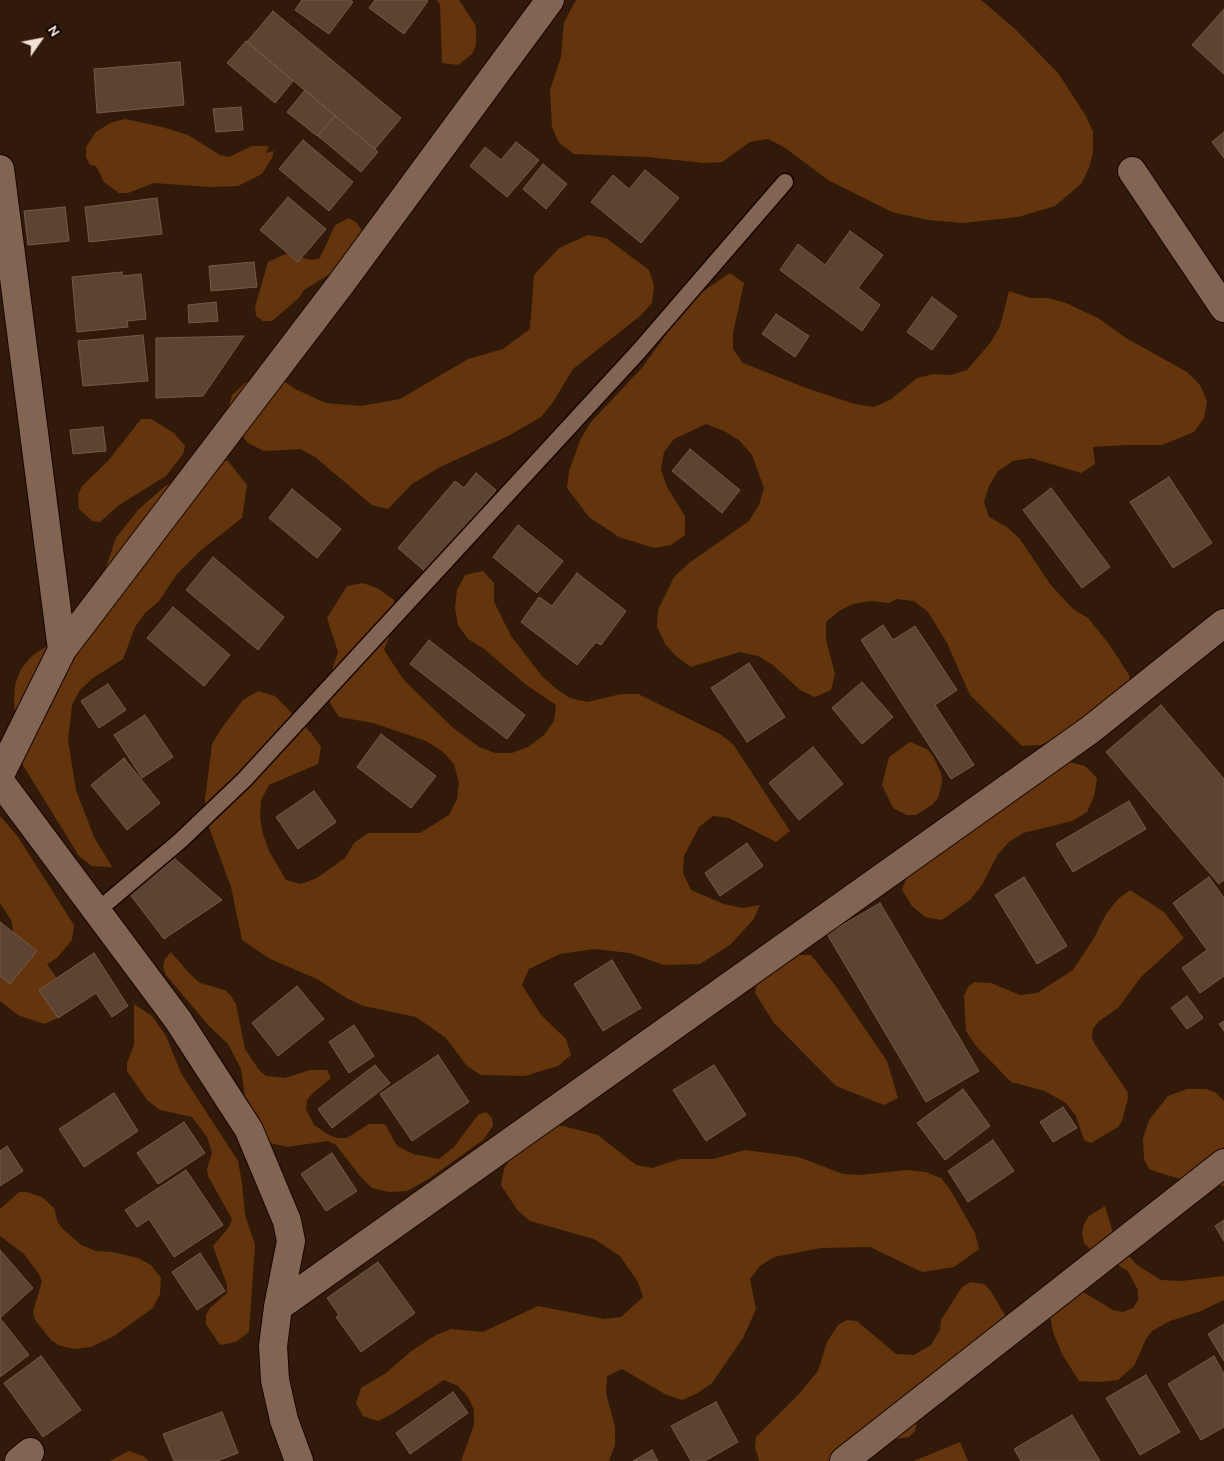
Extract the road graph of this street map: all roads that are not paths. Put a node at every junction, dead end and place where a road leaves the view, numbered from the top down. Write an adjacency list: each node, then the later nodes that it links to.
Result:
1 (550, 0): 7 (street)
2 (0, 169): 7 (street)
3 (1132, 171): 5 (street)
4 (785, 182): 10 (lane)
5 (1224, 308)
6 (1224, 623): 12 (street)
7 (62, 650): 8 (street)
8 (0, 775)
9 (0, 781): 10 (street)
10 (97, 911): 12 (street)
11 (1224, 1163): 14 (street)
12 (278, 1307): 13 (street)
13 (299, 1461)
14 (844, 1461)

